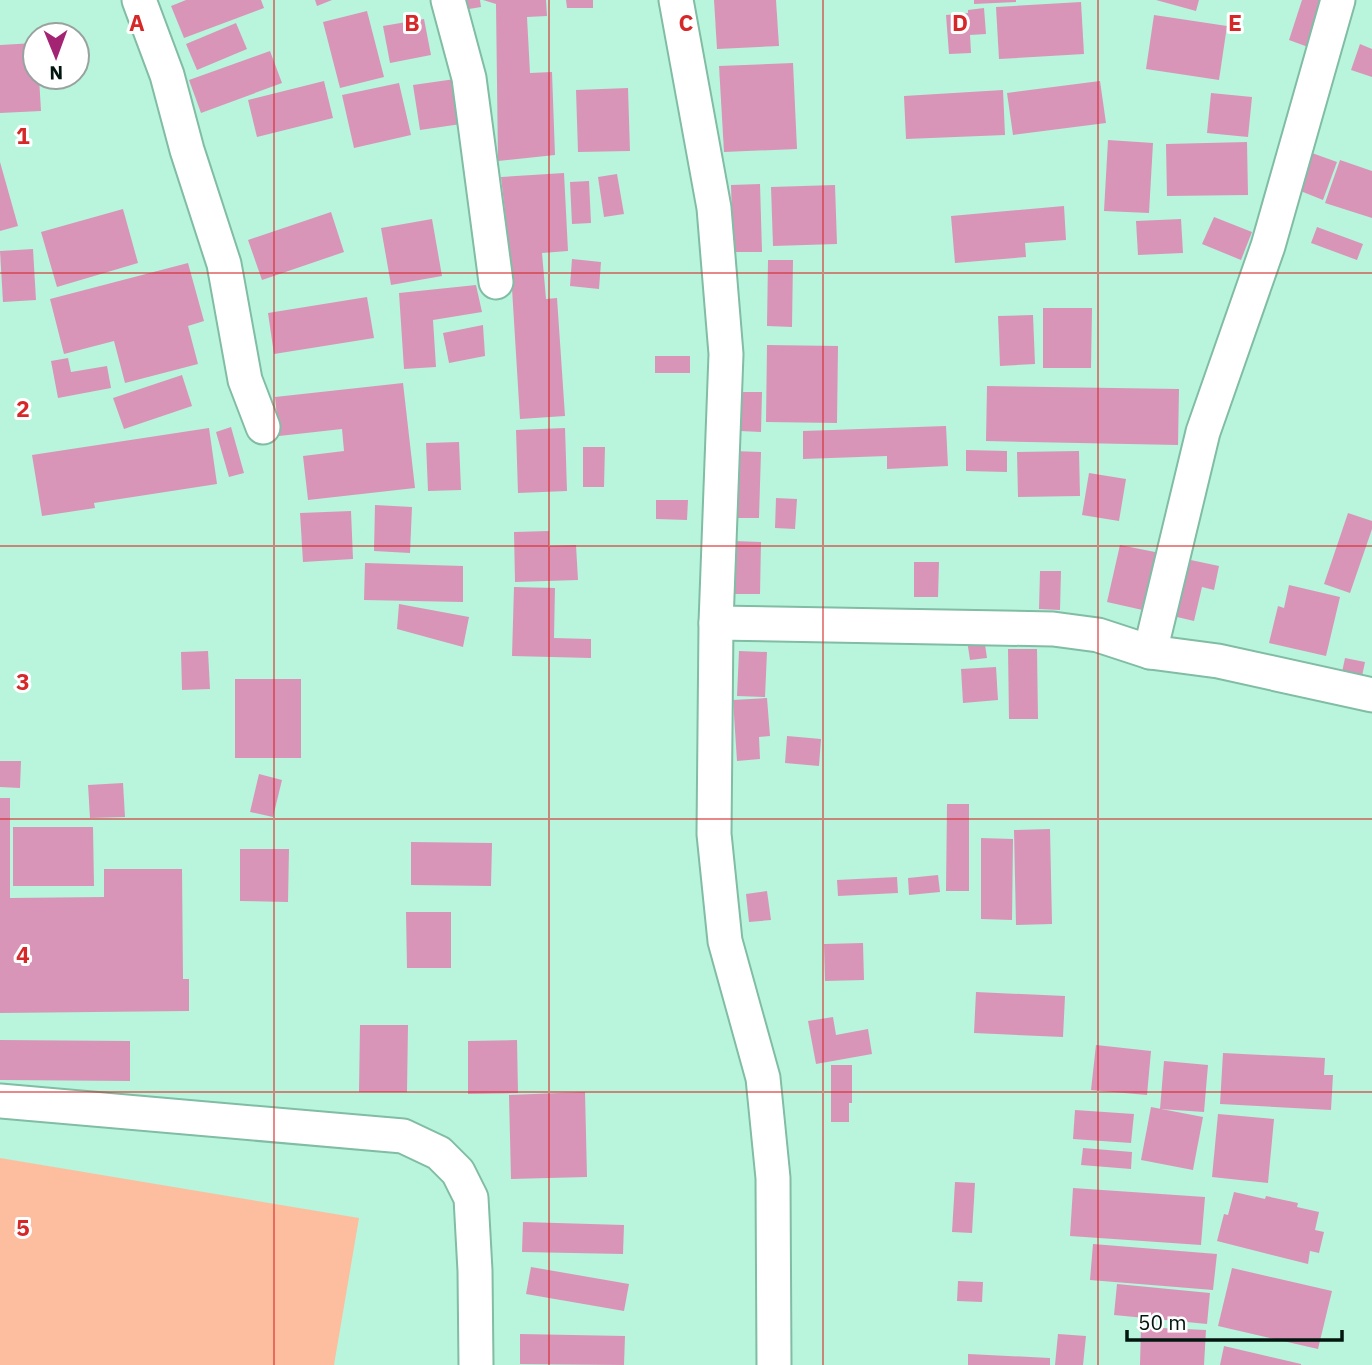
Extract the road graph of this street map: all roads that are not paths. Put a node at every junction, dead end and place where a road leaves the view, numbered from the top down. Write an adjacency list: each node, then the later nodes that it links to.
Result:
1 (139, 0): 6 (street)
2 (449, 0): 5 (street)
3 (676, 0): 7 (street)
4 (1338, 0): 8 (street)
5 (496, 282)
6 (263, 427)
7 (716, 623): 8 (street); 12 (street)
8 (1150, 652): 9 (street)
9 (1372, 695)
10 (0, 1101): 11 (street)
11 (475, 1365)
12 (774, 1365)

